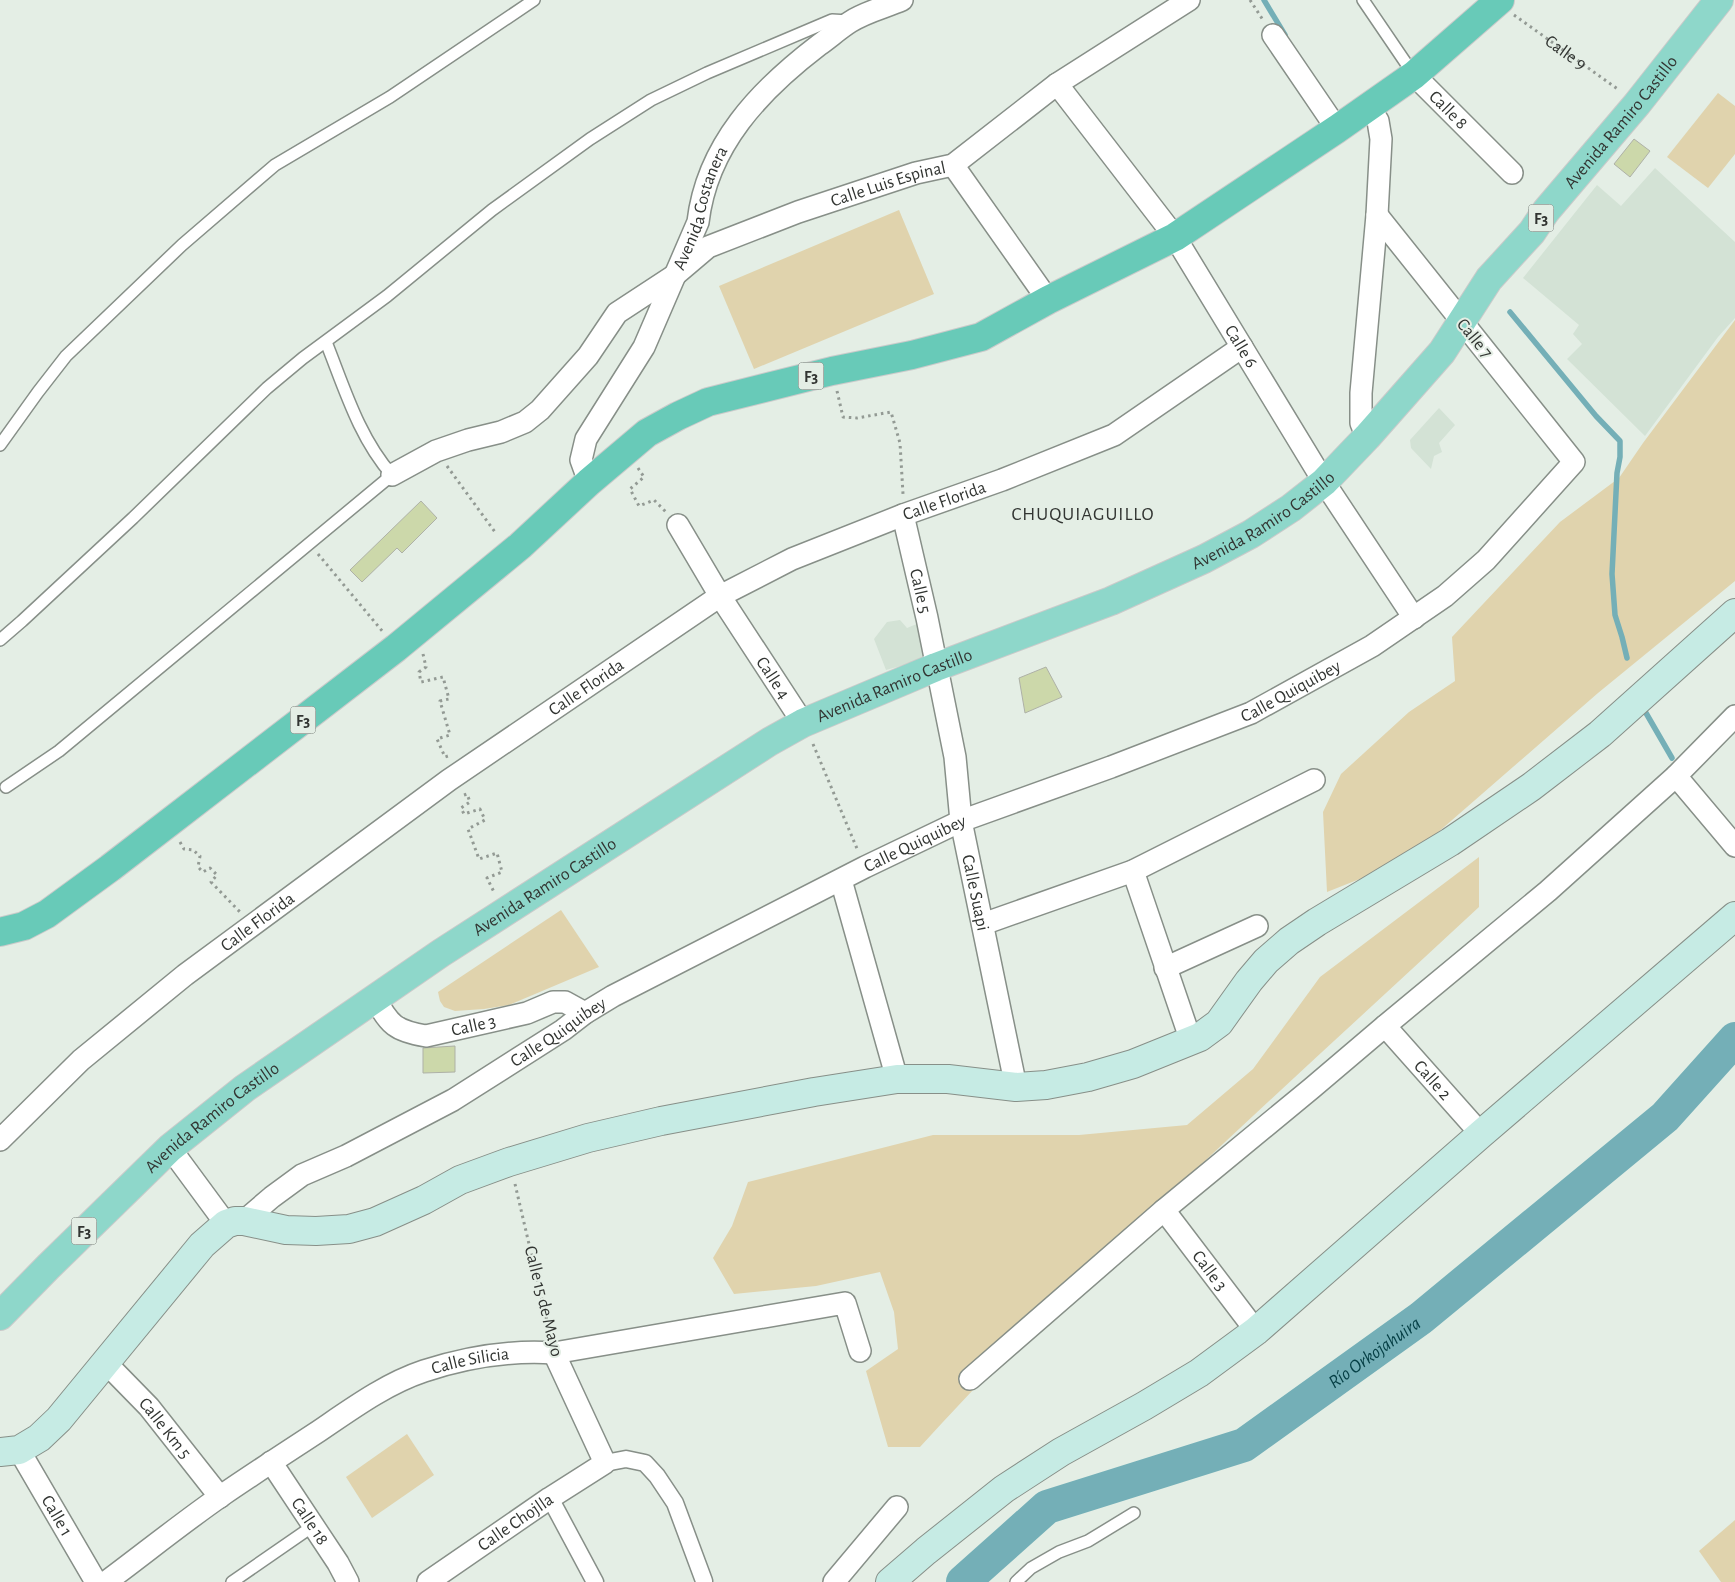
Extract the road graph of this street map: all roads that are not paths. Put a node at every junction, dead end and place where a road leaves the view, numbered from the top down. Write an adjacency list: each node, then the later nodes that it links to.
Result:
1 (534, 0): 23 (lane)
2 (902, 0): 7 (street, Avenida Costanera)
3 (1189, 0): 10 (street, Calle Luis Espinal)
4 (1363, 0): 9 (lane, Calle 8)
5 (1719, 0): 19 (main road, Avenida Ramiro Castillo / F3)
6 (1497, 1): 9 (highway, F3)
7 (851, 21): 17 (street, Avenida Costanera); 20 (lane)
8 (1273, 35): 12 (street)
9 (1414, 75): 11 (highway, F3); 14 (street, Calle 8)
10 (1057, 84): 13 (street, Calle Luis Espinal); 16 (street, Calle 6)
11 (1369, 106): 12 (highway, F3); 15 (street)
12 (1337, 129): 16 (highway, F3)
13 (953, 165): 17 (street, Calle Luis Espinal); 18 (street)
14 (1512, 173)
15 (1377, 215): 19 (street, Calle 7); 22 (street)
16 (1175, 237): 18 (highway, F3); 21 (street, Calle 6)
17 (675, 275): 25 (street, Calle Luis Espinal); 26 (street, Avenida Costanera)
18 (1048, 300): 26 (highway, F3)
19 (1461, 320): 22 (main road, Avenida Ramiro Castillo / F3); 24 (street, Calle 7)
20 (326, 342): 25 (lane); 33 (lane)
21 (1242, 347): 27 (street, Calle 6); 28 (street, Calle Florida)
22 (1366, 437): 27 (main road, Avenida Ramiro Castillo / F3)
23 (0, 444)
24 (1574, 462): 32 (street, Calle Quiquibey)
25 (392, 475): 39 (lane)
26 (589, 482): 47 (highway, F3)
27 (1324, 482): 32 (street, Calle 6); 34 (main road, Avenida Ramiro Castillo / F3)
28 (903, 515): 30 (street, Calle Florida); 34 (street, Calle 5)
29 (678, 525): 30 (street, Calle 4)
30 (720, 596): 36 (street, Calle 4); 56 (street, Calle Florida)
31 (1735, 613): 52 (main road)
32 (1414, 618): 40 (street, Calle Quiquibey)
33 (0, 640)
34 (936, 667): 36 (main road, Avenida Ramiro Castillo / F3); 40 (street, Calle Suapi)
35 (1735, 716): 37 (street)
36 (804, 723): 49 (main road, Avenida Ramiro Castillo / F3)
37 (1676, 776): 41 (street); 51 (street)
38 (1314, 780): 42 (street)
39 (6, 787)
40 (961, 821): 43 (street, Calle Quiquibey); 45 (street, Calle Suapi)
41 (1735, 846)
42 (1132, 871): 45 (street); 48 (street)
43 (840, 880): 50 (street, Calle Quiquibey); 53 (street)
44 (1735, 916): 55 (main road)
45 (983, 924): 54 (street, Calle Suapi)
46 (1257, 926): 48 (street)
47 (0, 932)
48 (1165, 968): 52 (street)
49 (375, 998): 50 (street, Calle 3); 57 (main road, Avenida Ramiro Castillo / F3)
50 (585, 1013): 59 (street, Calle Quiquibey)
51 (1385, 1026): 55 (street, Calle 2); 58 (street)
52 (1191, 1041): 54 (main road)
53 (897, 1079): 54 (main road); 59 (main road)
54 (1016, 1087)
55 (1481, 1134): 61 (main road)
56 (0, 1140)
57 (170, 1148): 59 (street); 60 (main road, Avenida Ramiro Castillo / F3)
58 (1164, 1210): 61 (street, Calle 3); 65 (street)
59 (235, 1222): 64 (main road)
60 (0, 1316)
61 (1256, 1331): 82 (main road)
62 (860, 1351): 63 (street, Calle Silicia)
63 (554, 1353): 67 (street, Calle Silicia); 68 (street, Calle 15 de Mayo)
64 (106, 1363): 66 (main road); 69 (street, Calle Km 5)
65 (970, 1379)
66 (10, 1451): 74 (street, Calle 1)
67 (271, 1462): 69 (street, Calle Silicia); 73 (street, Calle 18)
68 (605, 1463): 70 (street, Calle Chojlla); 80 (street)
69 (220, 1497): 75 (street, Calle Silicia)
70 (550, 1498): 78 (street, Calle Chojlla); 79 (street)
71 (897, 1507): 81 (street)
72 (1134, 1513): 83 (lane)
73 (313, 1526): 76 (lane); 77 (street, Calle 18)
74 (96, 1582)
75 (106, 1582)
76 (232, 1582)
77 (348, 1582)
78 (428, 1582)
79 (595, 1582)
80 (704, 1582)
81 (834, 1582)
82 (890, 1582)
83 (1016, 1582)

